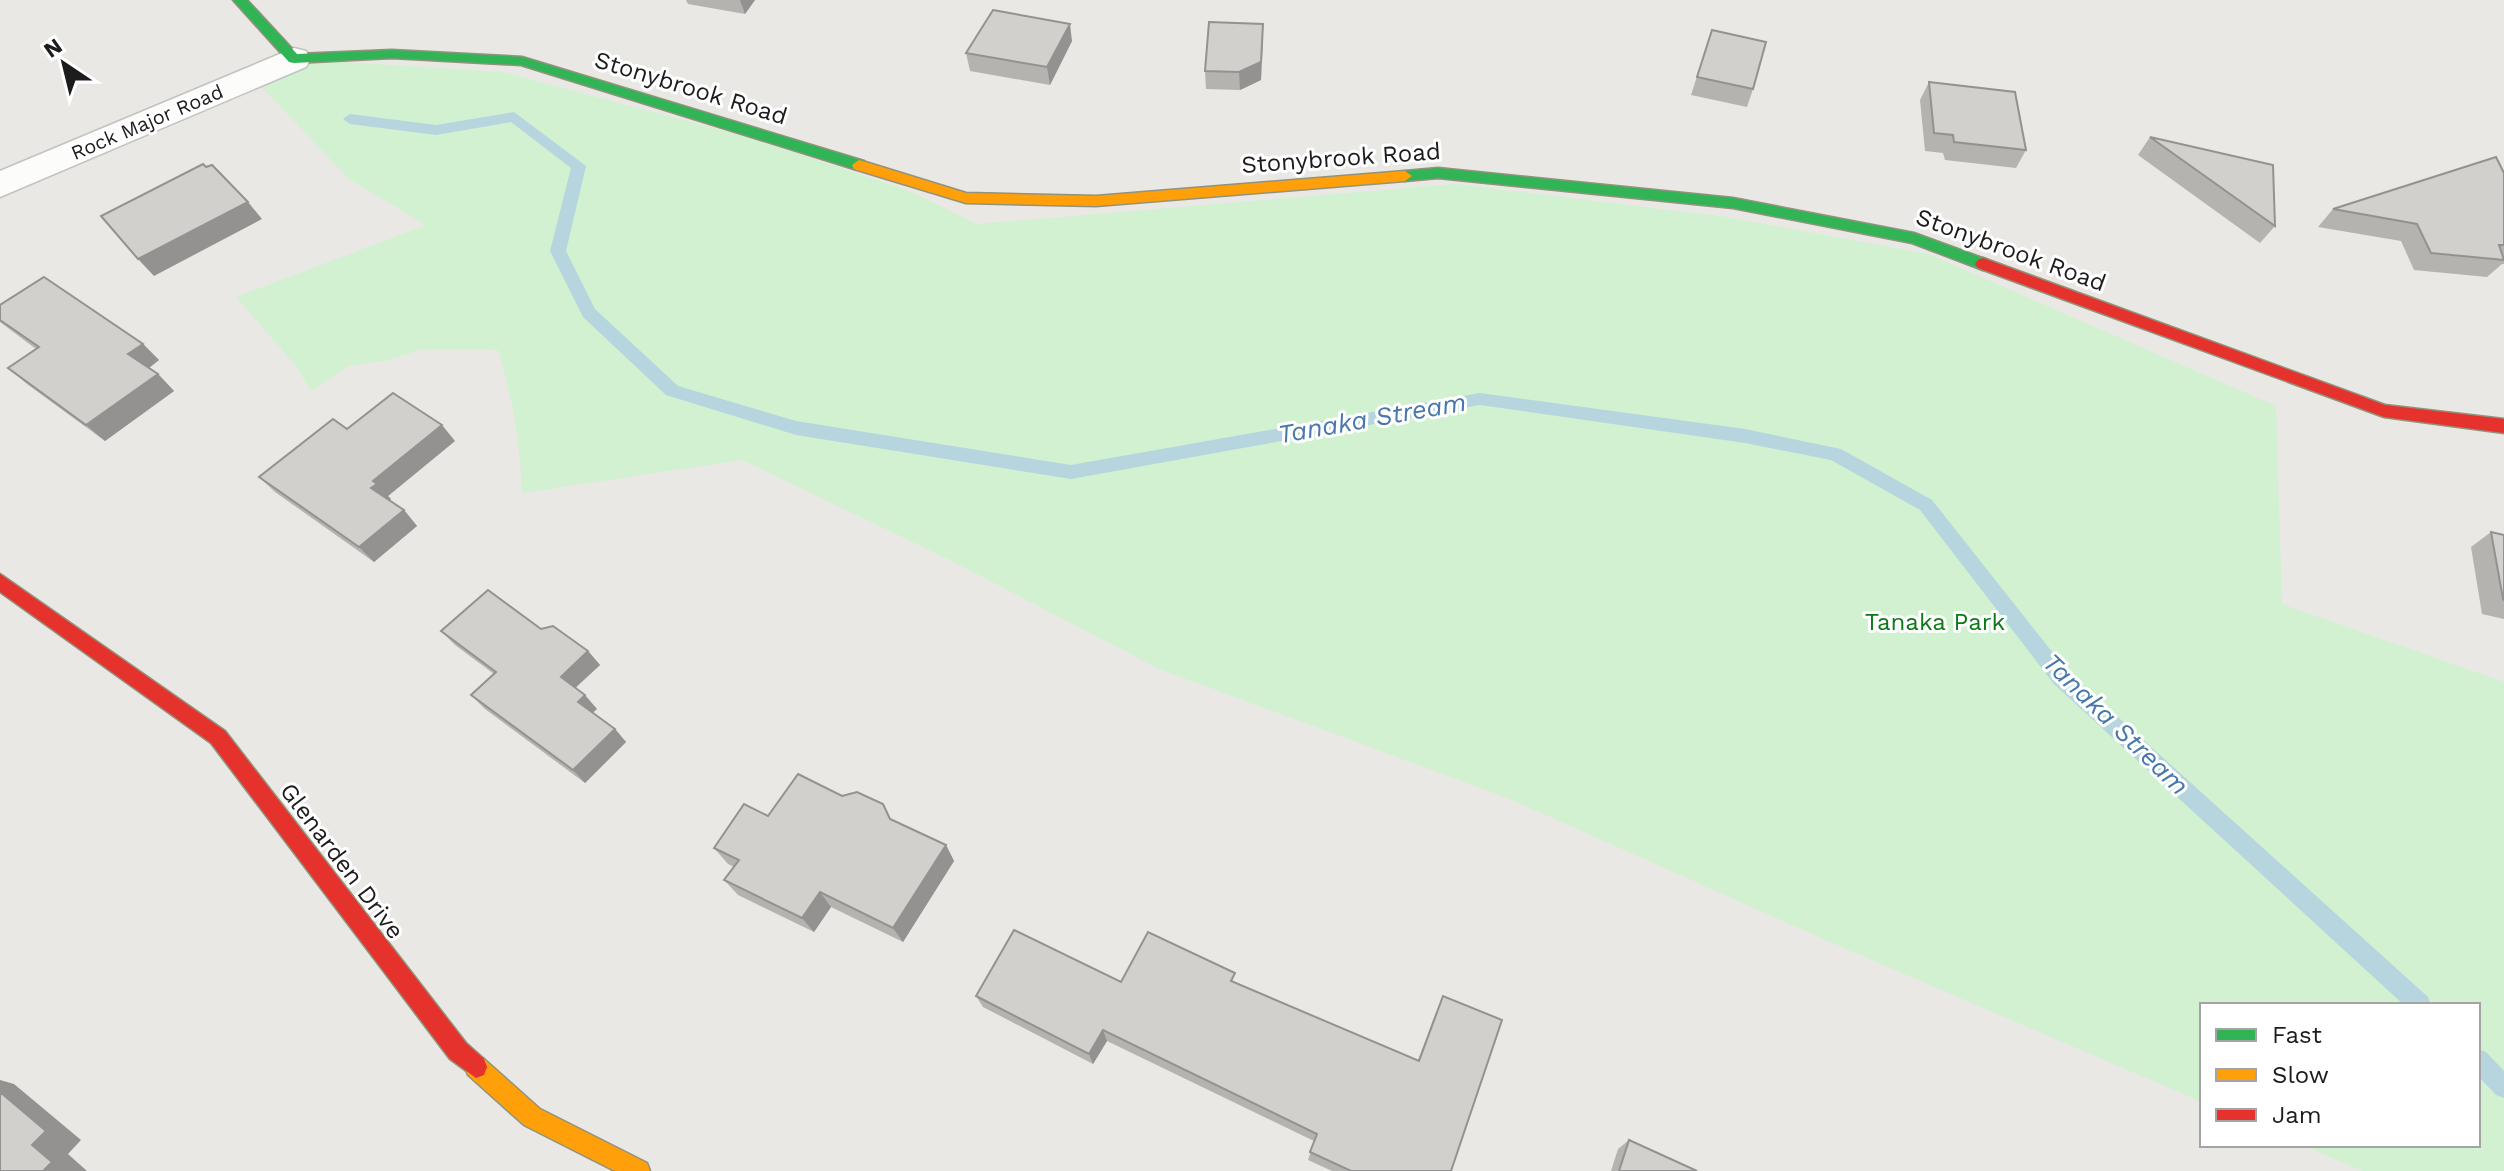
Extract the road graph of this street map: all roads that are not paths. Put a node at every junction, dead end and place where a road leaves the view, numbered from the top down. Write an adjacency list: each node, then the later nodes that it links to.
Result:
1 (240, 0): 2 (street)
2 (294, 59): 3 (street, Rock Major Road); 4 (street, Stonybrook Road)
3 (0, 185)
4 (2504, 426)
5 (0, 582): 6 (street, Glenarden Drive)
6 (639, 1171)

